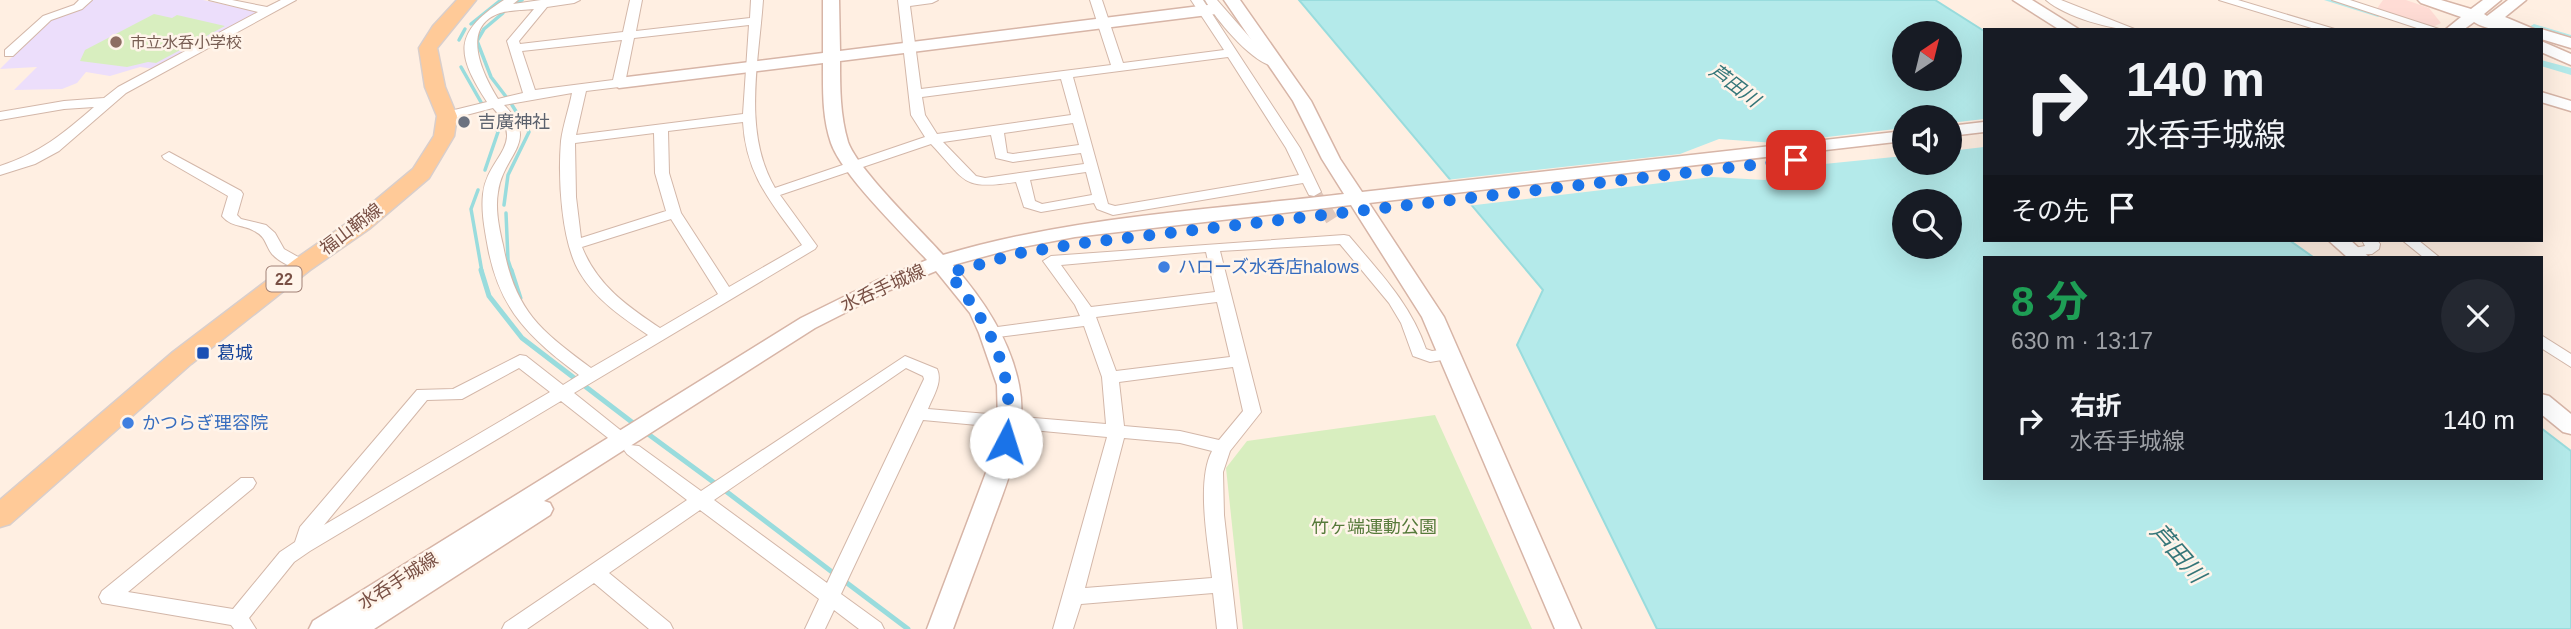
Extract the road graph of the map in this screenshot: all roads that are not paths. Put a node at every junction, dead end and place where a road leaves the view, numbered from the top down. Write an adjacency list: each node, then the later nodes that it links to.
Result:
1 (86, 0): 39 (street)
2 (215, 0): 22 (street)
3 (290, 0): 22 (street)
4 (467, 0): 55 (main road)
5 (574, 0): 17 (street)
6 (636, 0): 33 (street)
7 (757, 0): 23 (street)
8 (831, 0): 41 (street)
9 (932, 0): 18 (street)
10 (1096, 0): 25 (street)
11 (2021, 0): 21 (street)
12 (2225, 0): 29 (street)
13 (2338, 0): 30 (street)
14 (2426, 0): 24 (street)
15 (2493, 0): 24 (street)
16 (2518, 0): 24 (street)
17 (546, 2): 19 (street); 37 (street)
18 (905, 2): 38 (street)
19 (508, 4): 52 (street)
20 (1212, 4): 25 (street); 40 (street); 79 (street)
21 (2045, 4): 26 (street); 27 (street); 28 (street)
22 (268, 11): 51 (street)
23 (756, 21): 33 (street); 43 (street)
24 (2487, 23): 31 (street); 32 (street)
25 (1104, 24): 38 (street); 44 (street)
26 (2070, 28)
27 (2077, 28)
28 (2125, 28)
29 (2325, 28)
30 (2429, 28)
31 (2463, 28)
32 (2516, 28)
33 (629, 35): 37 (street); 46 (street)
34 (2543, 35): 35 (street)
35 (2571, 43)
36 (2543, 47): 42 (street)
37 (515, 48): 49 (street)
38 (908, 48): 41 (street); 48 (street)
39 (9, 53)
40 (1231, 53): 44 (street); 74 (street)
41 (832, 56): 43 (street); 70 (street)
42 (2571, 60)
43 (754, 66): 46 (street); 56 (street)
44 (1118, 67): 45 (street)
45 (1066, 74): 48 (street); 57 (street)
46 (619, 83): 47 (street)
47 (580, 88): 49 (street); 65 (street)
48 (915, 94): 64 (street)
49 (530, 95): 52 (street)
50 (2543, 98): 53 (street)
51 (108, 102): 54 (street); 72 (street)
52 (488, 106): 55 (street); 100 (street)
53 (2571, 106)
54 (0, 116)
55 (447, 116): 89 (main road, 福山鞆線 / 22)
56 (749, 117): 59 (street); 76 (street)
57 (1078, 118): 60 (street); 67 (street)
58 (1983, 127): 61 (street)
59 (661, 129): 65 (street); 80 (street)
60 (997, 130): 64 (street); 67 (street)
61 (1962, 130)
62 (1892, 138): 78 (street, 水呑手城線)
63 (1983, 138): 66 (street)
64 (933, 139): 70 (street); 73 (street)
65 (568, 140): 85 (street)
66 (1962, 141)
67 (1086, 148): 71 (street)
68 (1892, 149): 78 (street, 水呑手城線)
69 (169, 156): 89 (street)
70 (853, 166): 76 (street); 90 (street)
71 (1091, 167): 73 (street); 77 (street)
72 (0, 171)
73 (1022, 176): 77 (street)
74 (1305, 178): 75 (street); 77 (street)
75 (1314, 192)
76 (773, 193): 91 (street)
77 (1100, 198)
78 (1388, 201): 79 (street, 水呑手城線)
79 (1359, 204): 90 (street, 水呑手城線); 97 (street)
80 (674, 213): 85 (street); 91 (street)
81 (1334, 223): 82 (street)
82 (1344, 239): 86 (street); 97 (street)
83 (2371, 242): 87 (street)
84 (2412, 242): 88 (street)
85 (574, 245): 95 (street)
86 (1212, 247): 92 (street); 93 (street)
87 (2350, 250)
88 (2431, 256)
89 (302, 265): 112 (main road, 福山鞆線 / 22)
90 (944, 268): 94 (street); 108 (street, 水呑手城線)
91 (727, 295): 95 (street)
92 (1223, 296): 93 (street); 98 (street)
93 (1089, 317): 94 (street); 101 (street)
94 (990, 333): 105 (street)
95 (659, 335): 100 (street)
96 (2543, 341): 99 (street)
97 (1448, 354): 128 (street)
98 (1240, 361): 101 (street); 109 (street)
99 (2571, 362)
100 (589, 377): 102 (street)
101 (1110, 377): 107 (street)
102 (567, 391): 108 (street); 113 (street); 113 (street)
103 (2543, 404): 106 (street)
104 (917, 414): 105 (street); 111 (street); 115 (street)
105 (1009, 423): 107 (street); 125 (street)
106 (2570, 424)
107 (1116, 434): 109 (street); 117 (street)
108 (641, 437): 111 (street); 119 (street, 水呑手城線); 120 (street, 水呑手城線)
109 (1223, 447): 116 (street)
110 (247, 484): 118 (street)
111 (713, 491): 114 (street); 115 (street)
112 (0, 516)
113 (303, 545): 118 (street)
114 (595, 573): 121 (street); 122 (street)
115 (837, 584): 123 (street); 124 (street)
116 (1223, 585): 117 (street); 127 (street)
117 (1073, 597): 126 (street)
118 (242, 624)
119 (321, 629)
120 (353, 629)
121 (513, 629)
122 (663, 629)
123 (815, 629)
124 (874, 629)
125 (940, 629)
126 (1063, 629)
127 (1227, 629)
128 (1568, 629)

